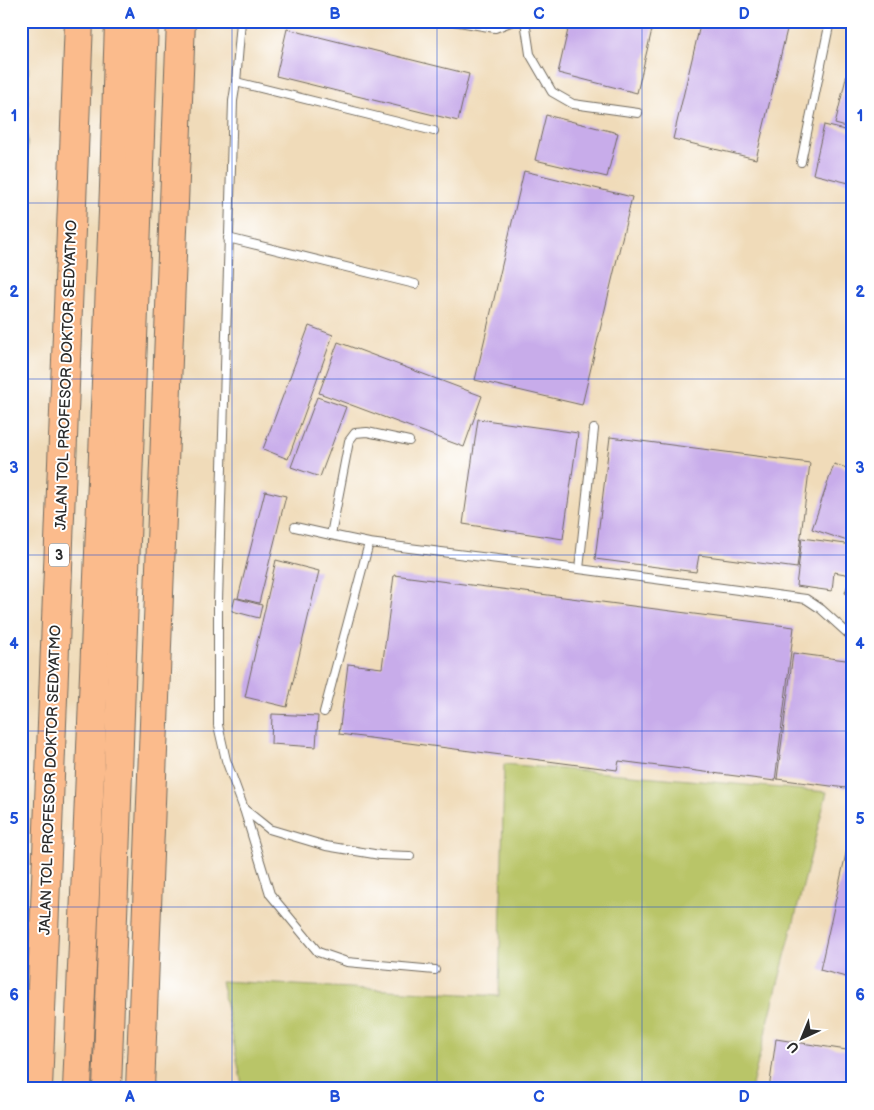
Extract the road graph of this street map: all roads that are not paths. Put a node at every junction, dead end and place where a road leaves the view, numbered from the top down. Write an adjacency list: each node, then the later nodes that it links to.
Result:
1 (80, 21): 17 (highway, JALAN TOL PROFESOR DOKTOR SEDYATMO / 3)
2 (119, 21): 30 (highway)
3 (144, 21): 31 (highway)
4 (181, 21): 32 (highway)
5 (241, 21): 10 (lane)
6 (453, 21): 7 (lane)
7 (513, 21)
8 (525, 21): 11 (lane)
9 (830, 21): 13 (lane)
10 (236, 82): 12 (lane); 14 (lane)
11 (638, 113)
12 (434, 131)
13 (802, 162)
14 (228, 238): 15 (lane); 25 (lane)
15 (415, 284)
16 (594, 429): 22 (lane)
17 (64, 434): 28 (highway); 29 (highway, JALAN TOL PROFESOR DOKTOR SEDYATMO / 3)
18 (409, 441): 20 (lane)
19 (295, 527): 20 (lane)
20 (331, 534): 21 (lane)
21 (369, 543): 22 (lane); 24 (lane)
22 (579, 569): 23 (lane)
23 (853, 638)
24 (324, 712)
25 (244, 809): 26 (lane); 27 (lane)
26 (410, 856)
27 (435, 970)
28 (24, 1089)
29 (38, 1089)
30 (77, 1089)
31 (107, 1089)
32 (140, 1089)

